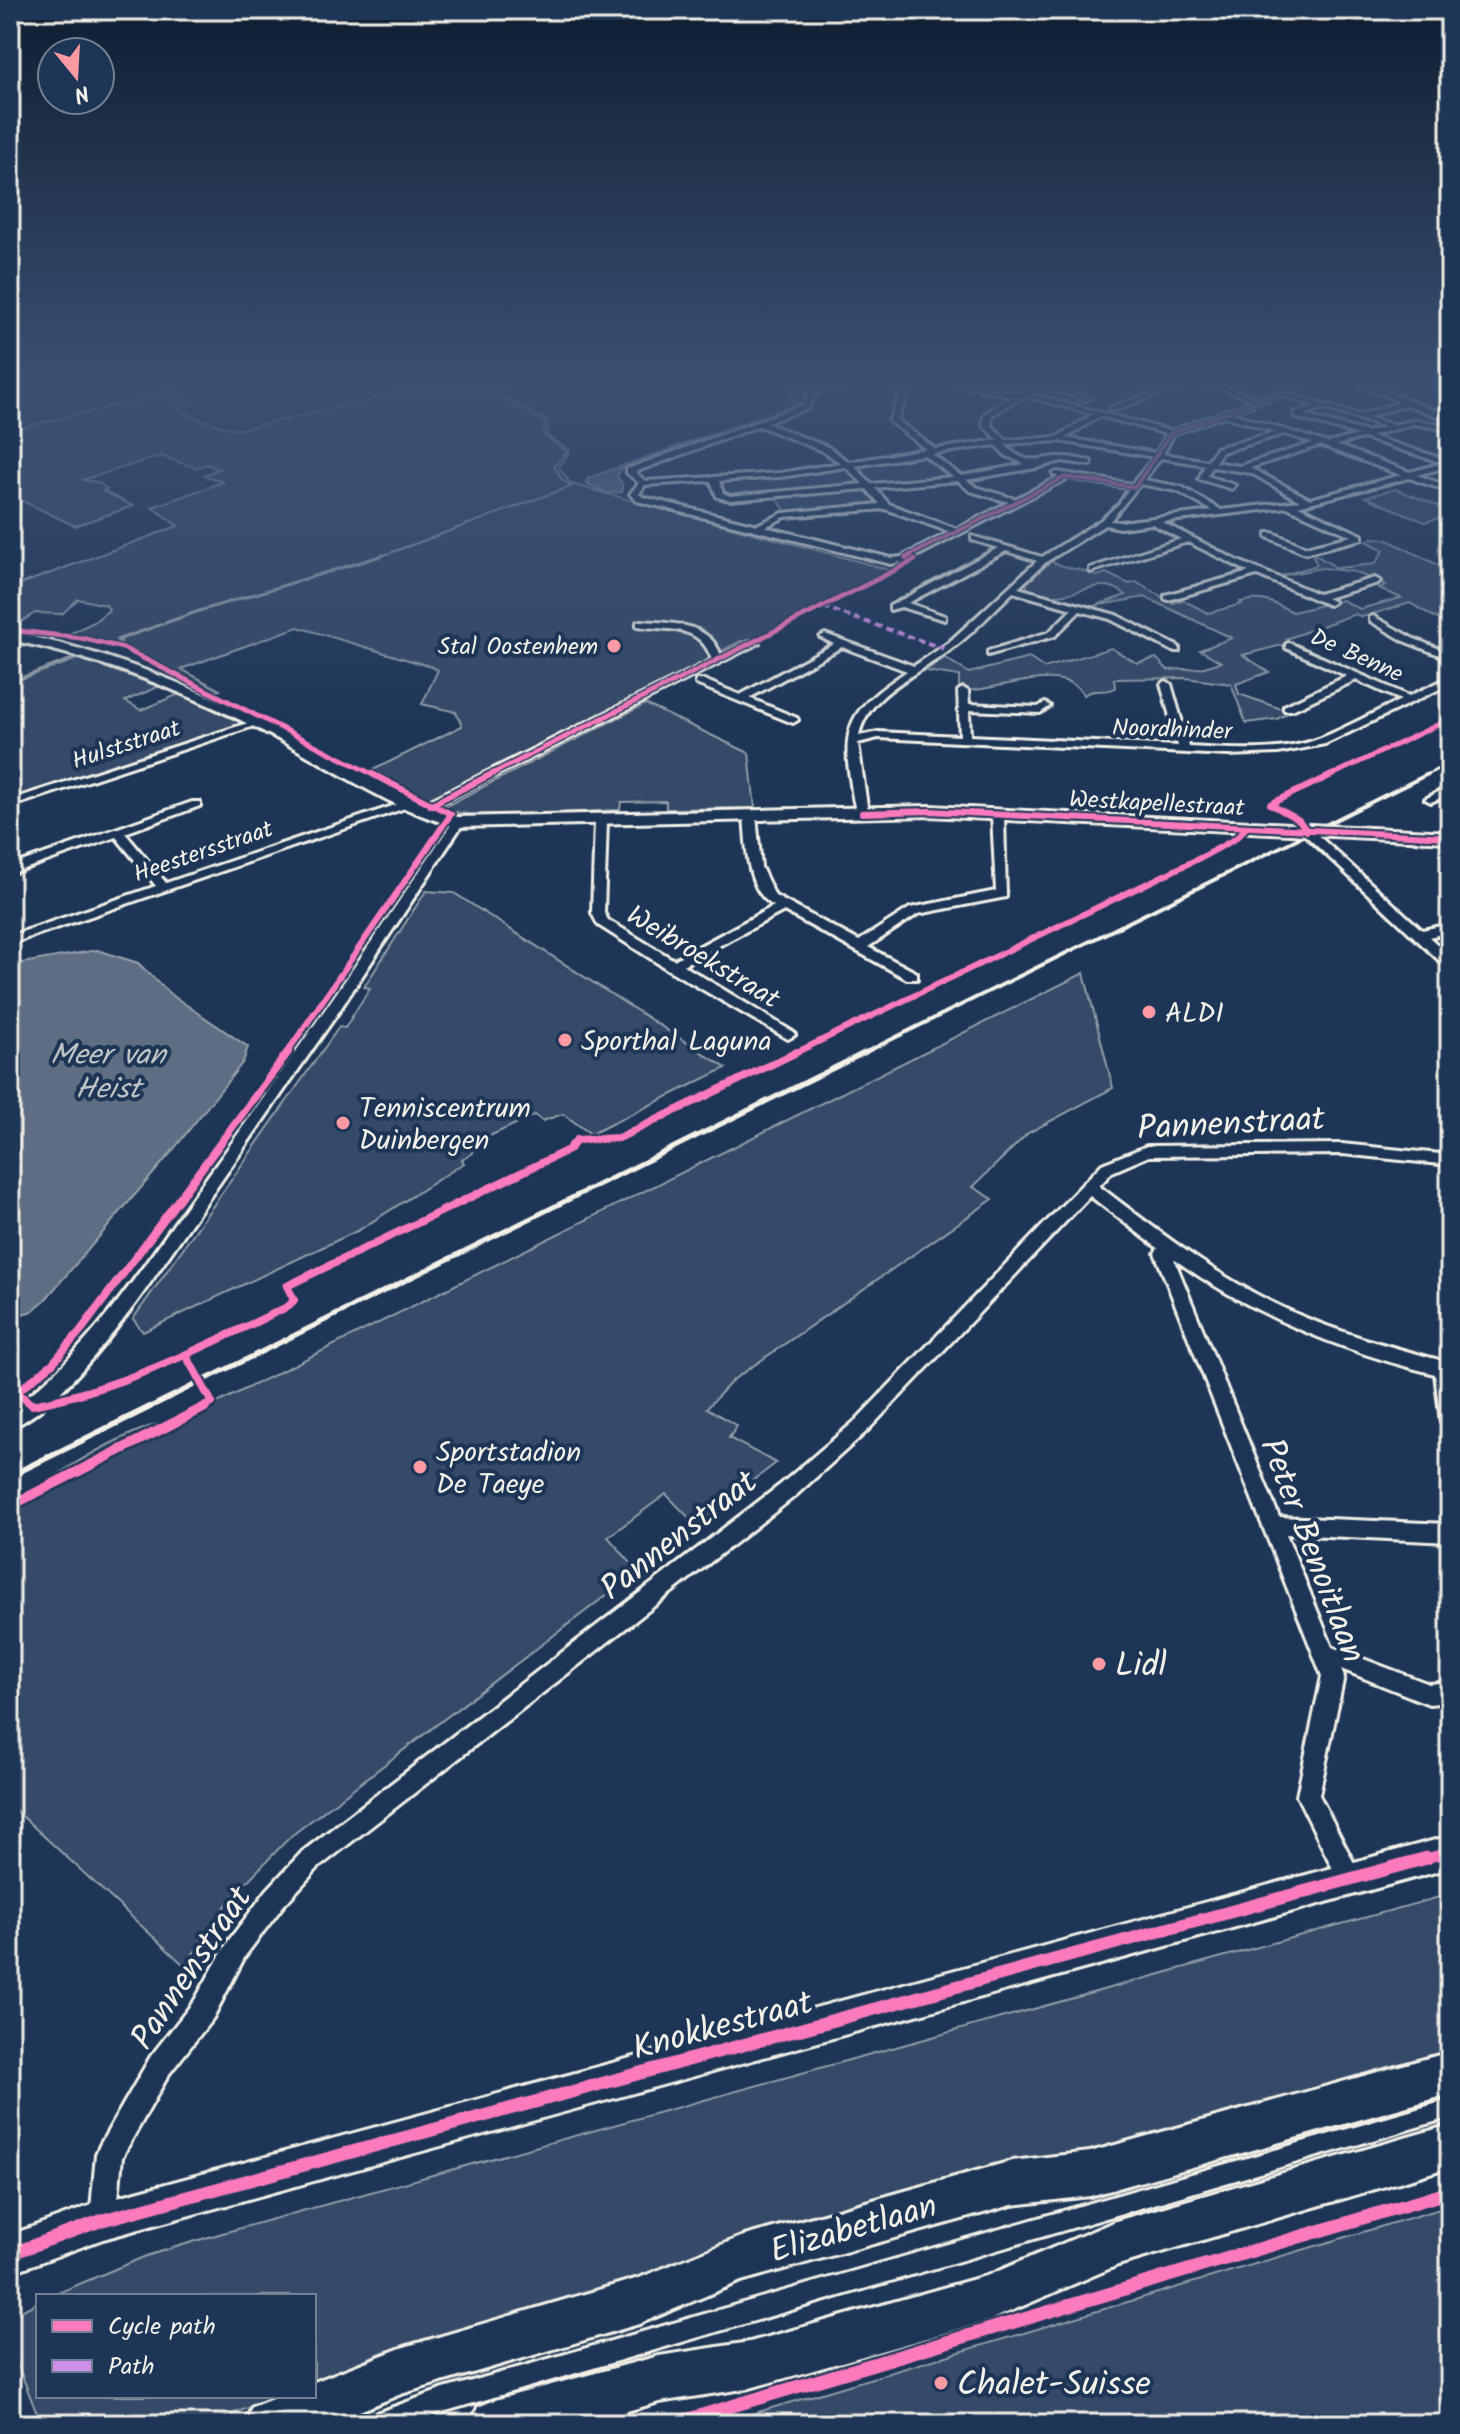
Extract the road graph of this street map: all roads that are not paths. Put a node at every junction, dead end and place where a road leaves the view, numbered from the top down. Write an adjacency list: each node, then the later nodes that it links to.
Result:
1 (638, 499): 18 (street)
2 (772, 499): 15 (street)
3 (879, 499): 12 (street)
4 (1004, 499): 10 (street)
5 (1023, 499): 10 (street)
6 (1125, 499): 16 (street)
7 (1195, 499): 14 (street)
8 (1303, 499): 11 (street)
9 (1322, 499): 11 (street)
10 (1016, 502): 19 (street)
11 (1309, 502): 13 (street)
12 (886, 506): 15 (street); 19 (street)
13 (1293, 507): 14 (street); 17 (street); 20 (street)
14 (1222, 514): 17 (street)
15 (783, 515): 18 (street)
16 (1104, 522): 17 (street); 24 (street)
17 (1155, 522): 22 (street)
18 (758, 528): 19 (street)
19 (957, 532)
20 (1270, 535)
21 (975, 538): 23 (street)
22 (1186, 540): 25 (street); 26 (street)
23 (1005, 548): 24 (street); 33 (street)
24 (1043, 560): 28 (street)
25 (1093, 570)
26 (1258, 572): 29 (street); 30 (street)
27 (1375, 581): 30 (street)
28 (1011, 589): 32 (street); 45 (street)
29 (1168, 597)
30 (1318, 597): 31 (street)
31 (1329, 602)
32 (1080, 606): 41 (street); 42 (street)
33 (942, 618)
34 (1373, 619): 43 (street)
35 (640, 624): 44 (street)
36 (10, 636): 58 (street, Westkapellestraat)
37 (825, 637): 39 (street)
38 (754, 643): 44 (street, Heestersstraat)
39 (842, 643): 45 (street); 51 (street)
40 (1289, 646): 46 (street, De Benne)
41 (1176, 649)
42 (991, 653)
43 (1450, 656)
44 (717, 660): 67 (street, Heestersstraat)
45 (914, 670): 57 (street)
46 (1353, 677): 52 (street, De Benne); 55 (street)
47 (1450, 680): 52 (street, Noordhinder)
48 (700, 682): 51 (street)
49 (1166, 684): 62 (street)
50 (963, 691): 54 (street)
51 (742, 698): 56 (street)
52 (1410, 700): 62 (street, Noordhinder)
53 (1045, 706): 54 (street)
54 (964, 707): 60 (street)
55 (1288, 708)
56 (793, 720)
57 (856, 723): 59 (street, Noordhinder); 61 (street)
58 (255, 724): 65 (street, Hulststraat); 67 (street, Westkapellestraat)
59 (878, 735): 60 (street, Noordhinder); 61 (street, Noordhinder)
60 (965, 739): 62 (street, Noordhinder)
61 (852, 741): 68 (street)
62 (1184, 750)
63 (1450, 789): 64 (street)
64 (1431, 799)
65 (10, 804)
66 (196, 804): 74 (street)
67 (416, 806): 72 (street, Westkapellestraat); 77 (street, Heestersstraat)
68 (862, 813): 69 (street, Westkapellestraat); 70 (street, Westkapellestraat)
69 (998, 815): 73 (street, Westkapellestraat); 82 (street)
70 (750, 816): 71 (street, Westkapellestraat); 78 (street)
71 (601, 820): 72 (street, Westkapellestraat); 84 (street, Weibroekstraat)
72 (458, 822): 91 (street)
73 (1307, 831): 75 (street, Westkapellestraat); 80 (street)
74 (119, 833): 76 (street); 77 (street)
75 (1450, 837)
76 (10, 870)
77 (163, 887): 81 (street, Heestersstraat)
78 (781, 907): 82 (street); 84 (street)
79 (1450, 928): 80 (street)
80 (1419, 935): 83 (street)
81 (10, 940)
82 (859, 947): 85 (street)
83 (1450, 963)
84 (672, 966): 86 (street, Weibroekstraat)
85 (912, 976)
86 (788, 1035)
87 (1450, 1160): 88 (street, Pannenstraat)
88 (1089, 1187): 89 (street); 101 (street, Pannenstraat)
89 (1168, 1247): 90 (street); 93 (street, Peter Benoitlaan)
90 (1446, 1369): 92 (street)
91 (10, 1420)
92 (1450, 1422)
93 (1273, 1525): 94 (street); 95 (street, Peter Benoitlaan)
94 (1450, 1533)
95 (1325, 1658): 96 (street); 98 (street, Peter Benoitlaan)
96 (1450, 1692)
97 (1450, 1852): 98 (street, Knokkestraat)
98 (1350, 1879): 101 (street, Knokkestraat)
99 (1450, 2073): 103 (main road, Elizabetlaan)
100 (1450, 2146): 104 (main road)
101 (103, 2220): 102 (street, Knokkestraat)
102 (10, 2254)
103 (269, 2424)
104 (495, 2424)

